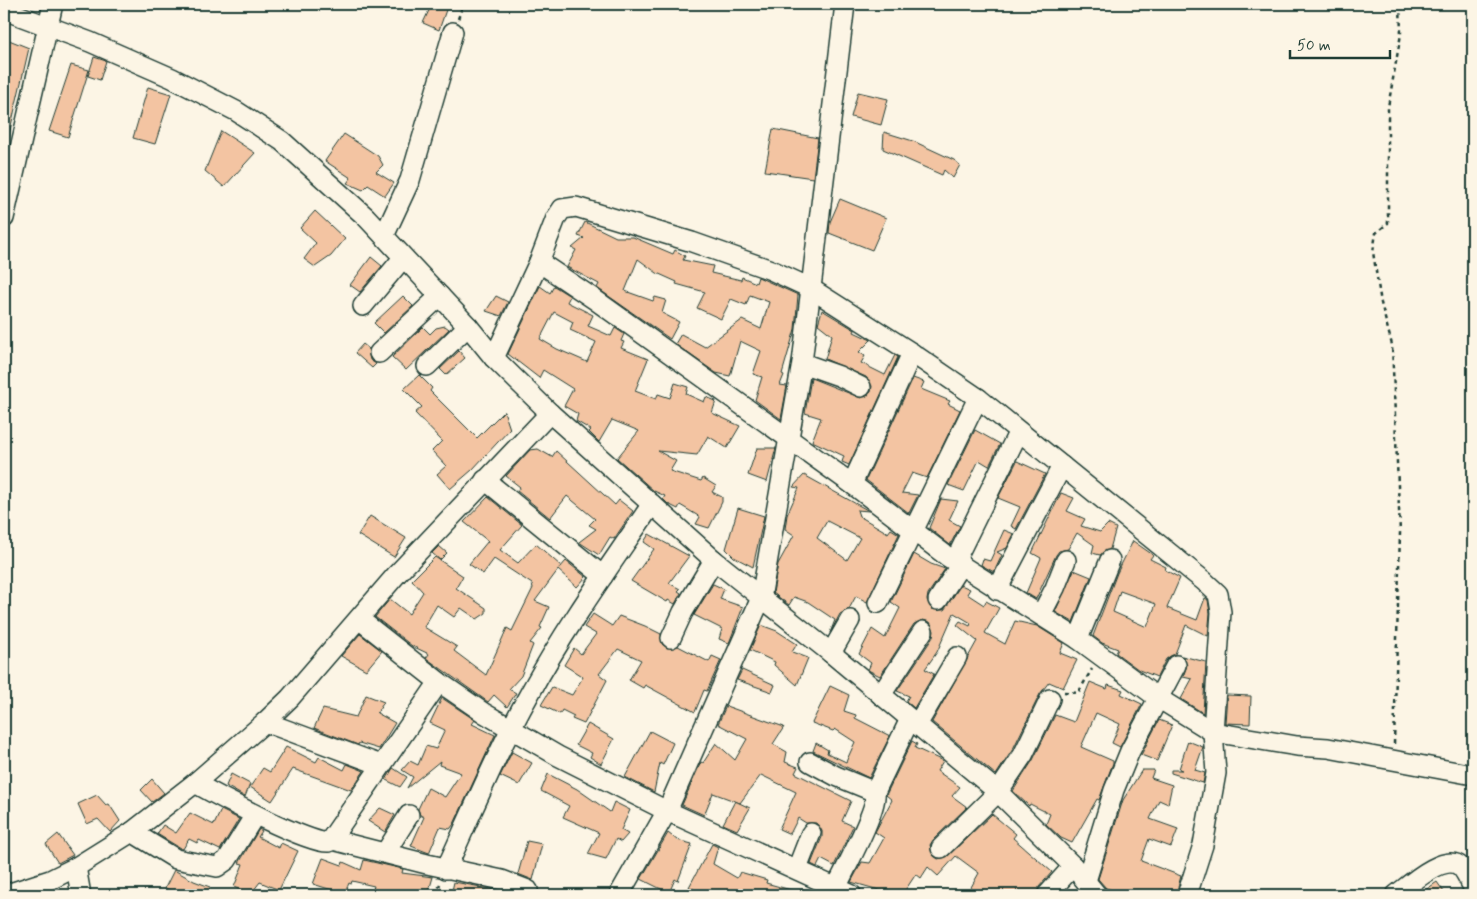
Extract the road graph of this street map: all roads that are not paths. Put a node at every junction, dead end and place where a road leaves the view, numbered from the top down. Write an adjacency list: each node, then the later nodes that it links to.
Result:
1 (53, 4): 4 (street)
2 (845, 4): 10 (street)
3 (4, 10): 4 (street)
4 (46, 25): 6 (street); 7 (street)
5 (453, 32): 7 (street)
6 (4, 218)
7 (384, 236): 8 (street)
8 (403, 258): 11 (street); 12 (street)
9 (539, 262): 10 (street); 16 (street); 23 (street)
10 (810, 288): 15 (street); 17 (street)
11 (440, 296): 13 (street); 14 (street)
12 (363, 306)
13 (468, 326): 16 (street); 18 (street)
14 (379, 353)
15 (912, 353): 20 (street); 26 (street)
16 (494, 358): 21 (street)
17 (802, 363): 19 (street); 23 (street)
18 (427, 366)
19 (861, 387)
20 (978, 398): 22 (street); 28 (street)
21 (550, 413): 25 (street); 27 (street)
22 (1018, 433): 24 (street); 32 (street)
23 (789, 441): 26 (street); 35 (street)
24 (1062, 466): 34 (street); 54 (street)
25 (485, 480): 33 (street); 39 (street)
26 (852, 484): 28 (street)
27 (652, 504): 29 (street); 33 (street)
28 (915, 531): 32 (street); 37 (street)
29 (714, 560): 35 (street); 42 (street)
30 (1066, 560): 38 (street)
31 (1110, 560): 43 (street)
32 (958, 563): 34 (street); 36 (street)
33 (603, 576): 53 (street)
34 (997, 590): 38 (street)
35 (761, 598): 44 (street); 61 (street)
36 (938, 600)
37 (878, 603)
38 (1041, 615): 43 (street)
39 (359, 619): 47 (street); 51 (street)
40 (850, 620): 44 (street)
41 (923, 631): 48 (street)
42 (671, 638)
43 (1078, 639): 49 (street)
44 (831, 653): 48 (street)
45 (957, 657): 52 (street)
46 (1176, 665): 49 (street)
47 (438, 682): 53 (street); 56 (street)
48 (881, 694): 52 (street)
49 (1158, 698): 54 (street); 73 (street)
50 (1050, 699): 60 (street)
51 (266, 722): 56 (street); 58 (street)
52 (913, 722): 59 (street); 60 (street)
53 (511, 728): 61 (street); 71 (street)
54 (1213, 732): 57 (street); 81 (street)
55 (810, 762): 59 (street)
56 (381, 765): 66 (street)
57 (1473, 775)
58 (195, 783): 62 (street); 64 (street)
59 (875, 792): 76 (street)
60 (998, 792): 67 (street); 69 (street)
61 (667, 811): 72 (street); 79 (street)
62 (255, 815): 64 (street); 66 (street)
63 (409, 815): 68 (street)
64 (132, 832): 70 (street)
65 (811, 833): 72 (street)
66 (333, 840): 68 (street)
67 (941, 848)
68 (385, 854): 71 (street)
69 (1073, 866): 73 (street); 80 (street)
70 (76, 867): 77 (street); 78 (street)
71 (446, 869): 75 (street)
72 (797, 869): 76 (street)
73 (1092, 888)
74 (1473, 888): 82 (street)
75 (528, 890)
76 (844, 891)
77 (4, 895)
78 (81, 895)
79 (619, 895)
80 (1047, 895)
81 (1187, 895)
82 (1396, 895)

